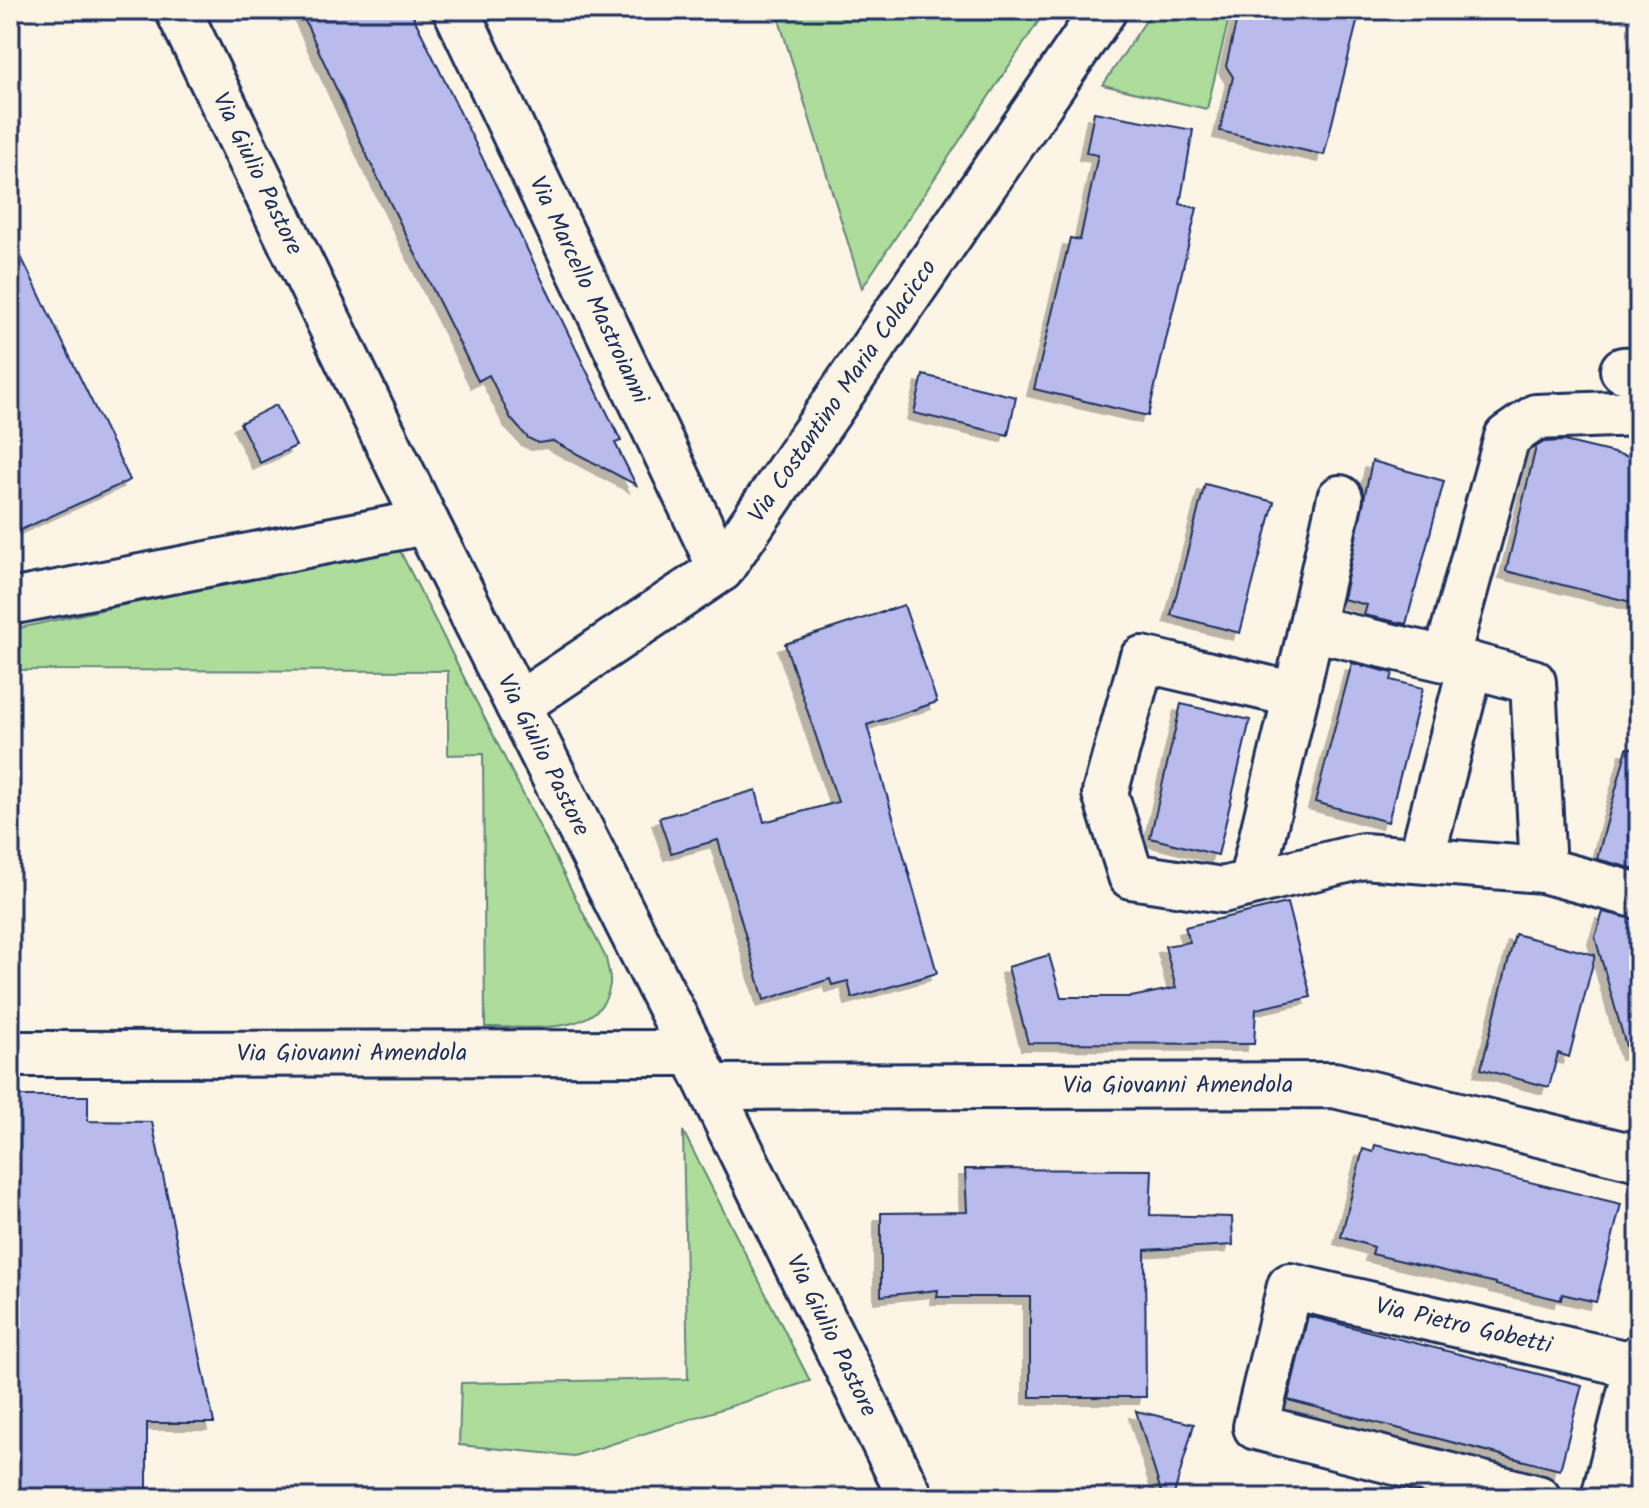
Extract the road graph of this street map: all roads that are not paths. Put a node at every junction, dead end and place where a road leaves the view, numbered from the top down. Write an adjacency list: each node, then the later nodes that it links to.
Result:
1 (178, 10): 6 (street, Via Giulio Pastore)
2 (456, 10): 7 (street, Via Marcello Mastroianni)
3 (1104, 10): 7 (street, Via Costantino Maria Colacicco)
4 (1639, 413): 10 (street)
5 (1340, 498): 9 (street)
6 (426, 522): 8 (street); 12 (street, Via Giulio Pastore)
7 (721, 569): 12 (street, Via Costantino Maria Colacicco)
8 (10, 602)
9 (1311, 628): 10 (street); 11 (street)
10 (1458, 662): 13 (street); 14 (street)
11 (1296, 695): 15 (street); 15 (street)
12 (518, 705): 18 (street, Via Giulio Pastore)
13 (1421, 860): 14 (street); 15 (street)
14 (1543, 870): 16 (street)
15 (1251, 883)
16 (1639, 896)
17 (10, 1054): 18 (street, Via Giovanni Amendola)
18 (702, 1070): 19 (street, Via Giovanni Amendola); 22 (street, Via Giulio Pastore)
19 (1639, 1158)
20 (1638, 1361): 21 (street, Via Pietro Gobetti); 24 (street)
21 (1416, 1483): 23 (street)
22 (911, 1498)
23 (1538, 1498)
24 (1604, 1498)

